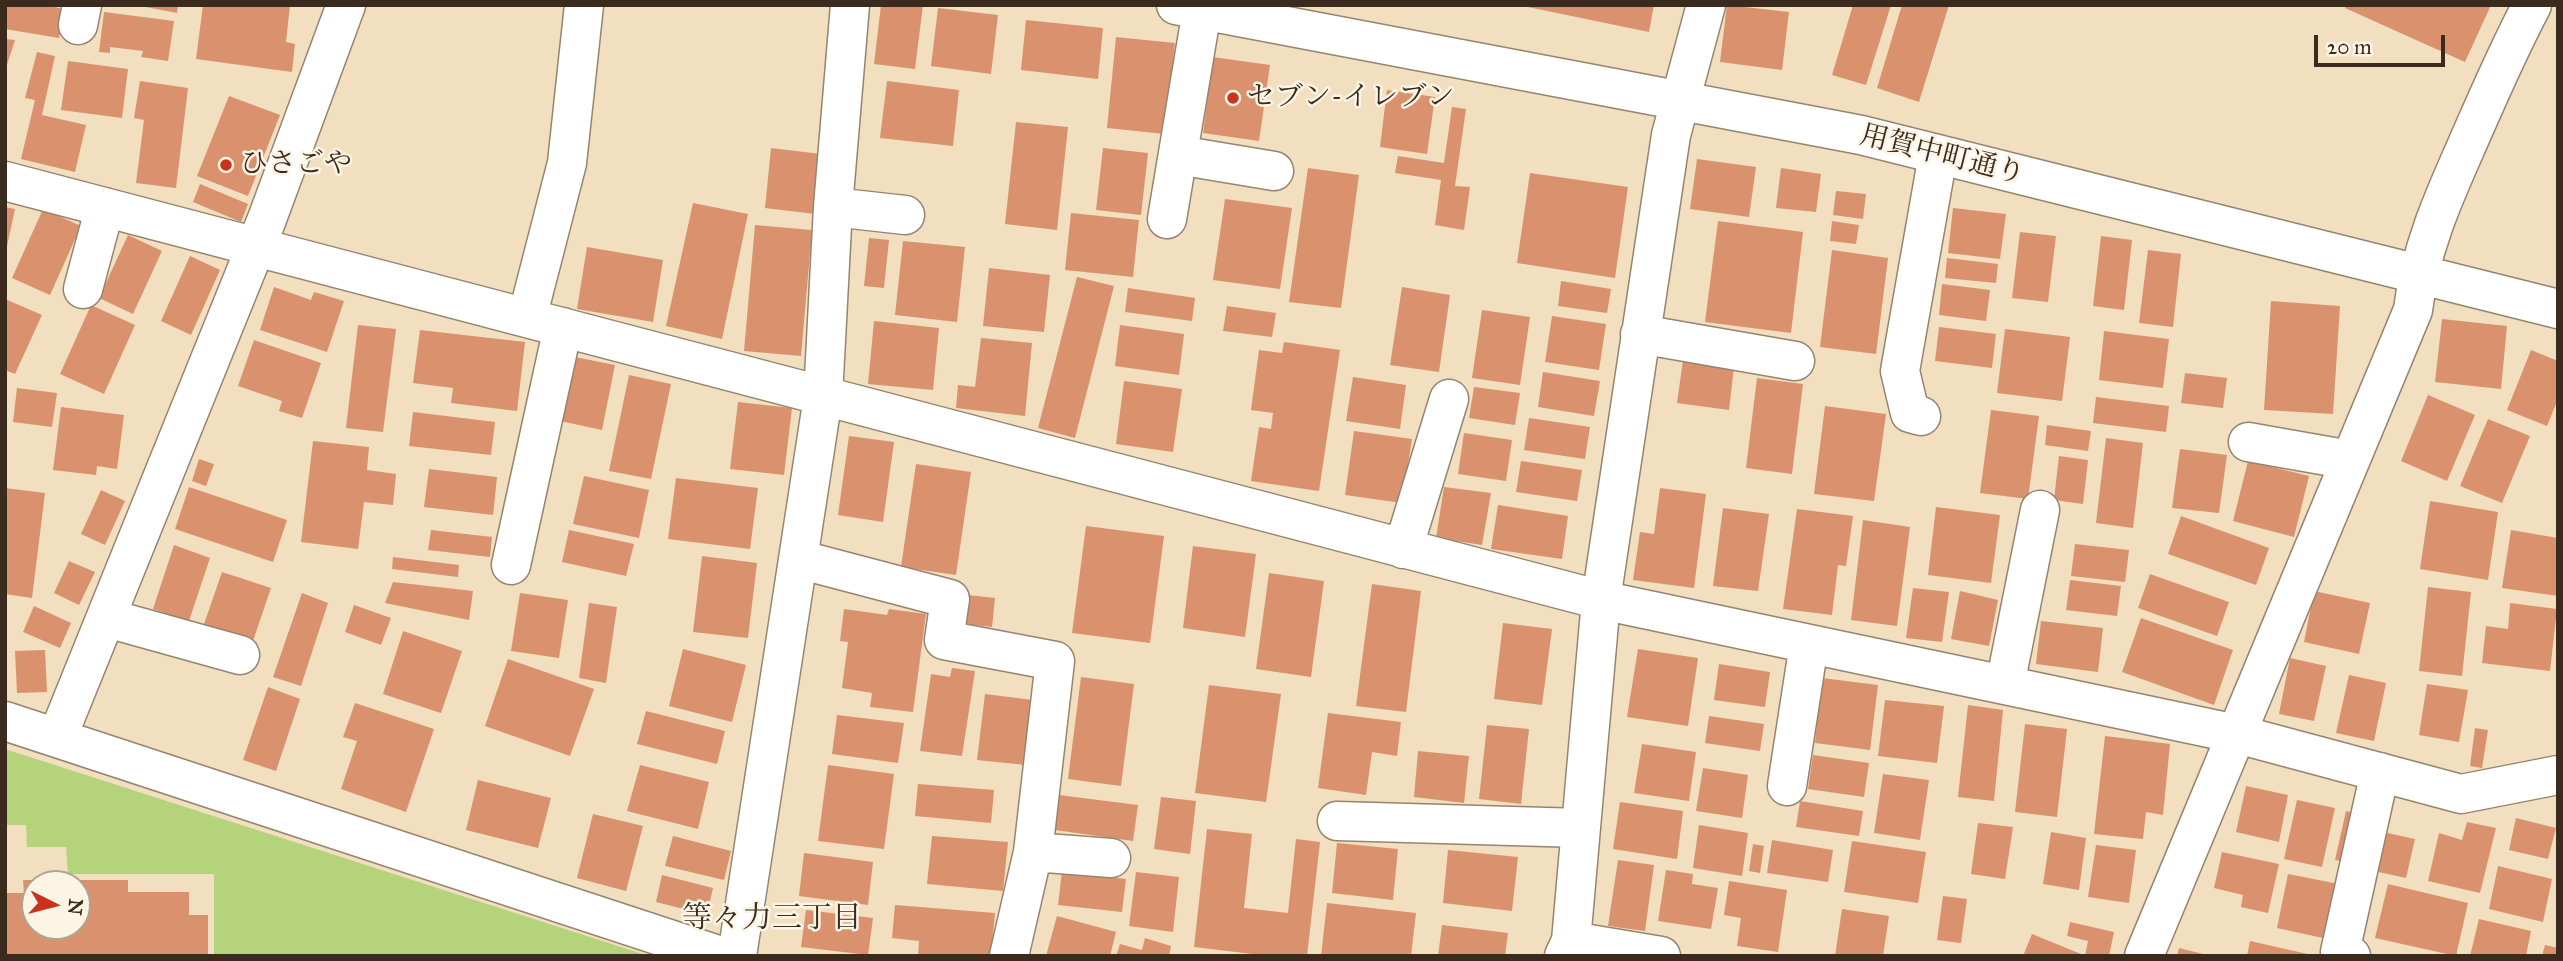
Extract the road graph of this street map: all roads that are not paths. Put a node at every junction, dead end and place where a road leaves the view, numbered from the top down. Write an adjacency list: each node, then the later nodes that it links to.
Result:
1 (346, 5): 16 (street)
2 (584, 5): 20 (street)
3 (850, 5): 13 (street)
4 (1706, 5): 7 (street)
5 (2532, 5): 17 (street)
6 (1189, 8): 7 (street, 用賀中町通り); 8 (street)
7 (1678, 100): 9 (street, 用賀中町通り); 21 (street)
8 (1178, 155): 10 (street); 15 (street)
9 (1938, 155): 17 (street, 用賀中町通り); 25 (street)
10 (1274, 172)
11 (5, 181): 12 (street)
12 (105, 207): 16 (street); 18 (street)
13 (833, 207): 14 (street); 23 (street)
14 (905, 215)
15 (1167, 219)
16 (256, 246): 20 (street); 33 (street)
17 (2417, 273): 19 (street, 用賀中町通り); 27 (street)
18 (83, 289)
19 (2558, 309)
20 (545, 323): 23 (street); 31 (street)
21 (1640, 334): 22 (street); 32 (street)
22 (1795, 361)
23 (823, 397): 29 (street); 30 (street)
24 (1449, 399): 29 (street)
25 (1921, 416)
26 (2248, 442): 27 (street)
27 (2350, 460): 38 (street)
28 (2040, 510): 36 (street)
29 (1403, 549): 32 (street)
30 (797, 559): 45 (street); 49 (street)
31 (511, 565)
32 (1601, 600): 34 (street); 44 (street)
33 (107, 618): 35 (street); 39 (street)
34 (1809, 644): 36 (street); 42 (street)
35 (240, 655)
36 (2005, 685): 38 (street)
37 (5, 721): 39 (street)
38 (2237, 734): 40 (street); 52 (street)
39 (57, 738): 48 (street)
40 (2380, 772): 41 (street); 53 (street)
41 (2558, 775)
42 (1787, 786)
43 (1337, 821): 44 (street)
44 (1581, 828): 47 (street)
45 (1033, 852): 46 (street); 50 (street)
46 (1111, 858)
47 (1568, 948): 51 (street)
48 (721, 956)
49 (737, 956)
50 (1009, 956)
51 (1661, 956)
52 (2144, 956)
53 (2351, 956)

